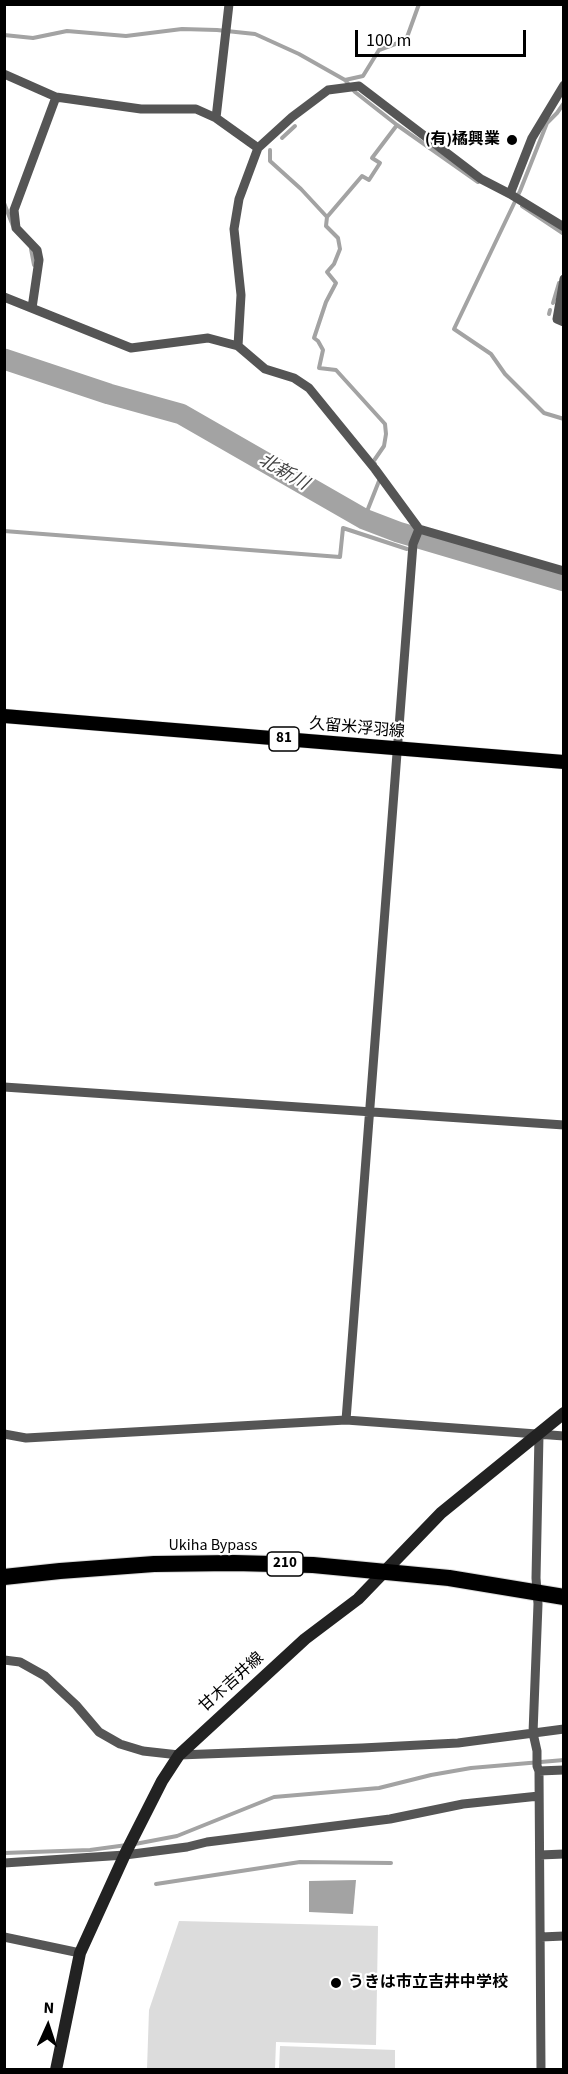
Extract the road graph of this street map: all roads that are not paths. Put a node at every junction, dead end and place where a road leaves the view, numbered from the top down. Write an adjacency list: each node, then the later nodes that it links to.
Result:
1 (229, 4): 5 (street)
2 (4, 74): 4 (street)
3 (564, 85): 7 (street)
4 (56, 98): 5 (street); 11 (street)
5 (216, 118): 6 (street)
6 (258, 148): 7 (street); 13 (street)
7 (510, 194): 8 (street)
8 (564, 227)
9 (564, 279): 12 (street)
10 (4, 297): 11 (street)
11 (32, 308): 13 (street)
12 (564, 322)
13 (238, 346): 14 (street)
14 (419, 529): 15 (street); 17 (street)
15 (564, 571)
16 (4, 716): 17 (main road, 久留米浮羽線 / 81)
17 (397, 749): 18 (main road, 久留米浮羽線 / 81); 20 (street)
18 (564, 762)
19 (4, 1087): 20 (street)
20 (370, 1110): 21 (street); 23 (street)
21 (564, 1125)
22 (564, 1413): 25 (main road, 甘木吉井線)
23 (346, 1420): 24 (street); 25 (street)
24 (4, 1434)
25 (539, 1435): 26 (street); 27 (main road, 甘木吉井線); 29 (street)
26 (564, 1436)
27 (384, 1572): 28 (highway, Ukiha Bypass / 210); 29 (highway, Ukiha Bypass / 210); 34 (main road, 甘木吉井線)
28 (4, 1577)
29 (536, 1591): 30 (highway, Ukiha Bypass / 210); 33 (street)
30 (564, 1597)
31 (4, 1660): 34 (street)
32 (564, 1730): 33 (street)
33 (533, 1733): 34 (street); 35 (street)
34 (179, 1755): 38 (main road, 甘木吉井線)
35 (538, 1769): 36 (street); 37 (street)
36 (564, 1770)
37 (539, 1796): 38 (street); 40 (street)
38 (125, 1854): 41 (street); 45 (main road, 甘木吉井線)
39 (564, 1854): 40 (street)
40 (540, 1855): 44 (street)
41 (4, 1863)
42 (4, 1936): 45 (street)
43 (564, 1936): 44 (street)
44 (541, 1937): 47 (street)
45 (80, 1953): 46 (main road, 甘木吉井線)
46 (56, 2070)
47 (541, 2070)

